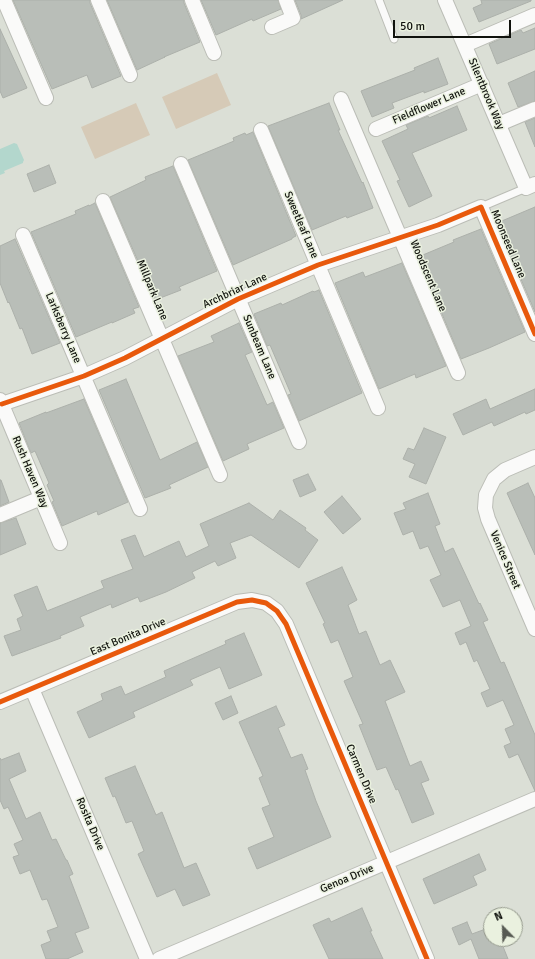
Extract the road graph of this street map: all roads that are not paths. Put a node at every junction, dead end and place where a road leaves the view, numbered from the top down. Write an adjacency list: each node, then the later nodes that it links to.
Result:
1 (4, 0): 14 (street)
2 (98, 0): 12 (street)
3 (192, 0): 11 (street)
4 (286, 0): 8 (street)
5 (379, 0): 9 (lane)
6 (446, 0): 10 (street, Silentbrook Way)
7 (535, 15): 10 (street)
8 (272, 27)
9 (394, 39)
10 (465, 45): 13 (street, Silentbrook Way)
11 (214, 53)
12 (130, 75)
13 (482, 84): 17 (street, Silentbrook Way); 18 (street, Fieldflower Lane)
14 (46, 98)
15 (341, 99): 25 (street, Woodscent Lane)
16 (535, 109): 17 (street)
17 (499, 124): 21 (street, Silentbrook Way)
18 (376, 129)
19 (261, 130): 26 (street, Sweetleaf Lane)
20 (181, 164): 27 (street, Sunbeam Lane)
21 (530, 186): 23 (lane)
22 (103, 201): 29 (street, Millpark Lane)
23 (481, 207): 25 (street, Archbriar Lane); 28 (street, Moonseed Lane)
24 (23, 235): 31 (street, Larksberry Lane)
25 (400, 237): 26 (street, Archbriar Lane); 30 (street, Woodscent Lane)
26 (318, 265): 27 (street, Archbriar Lane); 33 (street, Sweetleaf Lane)
27 (238, 299): 29 (street, Archbriar Lane); 35 (street, Sunbeam Lane)
28 (535, 334)
29 (162, 338): 31 (street, Archbriar Lane); 37 (street, Millpark Lane)
30 (458, 373)
31 (84, 376): 32 (street, Archbriar Lane); 39 (street, Larksberry Lane)
32 (1, 402): 34 (street, Rush Haven Way)
33 (378, 408)
34 (4, 419): 38 (street, Rush Haven Way)
35 (299, 442)
36 (535, 457): 43 (street, Venice Street)
37 (220, 475)
38 (41, 498): 40 (street); 41 (street, Rush Haven Way)
39 (140, 509)
40 (0, 515)
41 (60, 543)
42 (266, 604): 44 (street, East Bonita Drive); 47 (street, Carmen Drive)
43 (535, 629)
44 (32, 689): 45 (street, East Bonita Drive); 48 (street, Rosita Drive)
45 (0, 702)
46 (535, 799): 47 (street, Genoa Drive)
47 (387, 862): 49 (street, Genoa Drive); 50 (street, Carmen Drive)
48 (147, 959)
49 (159, 959)
50 (428, 959)

